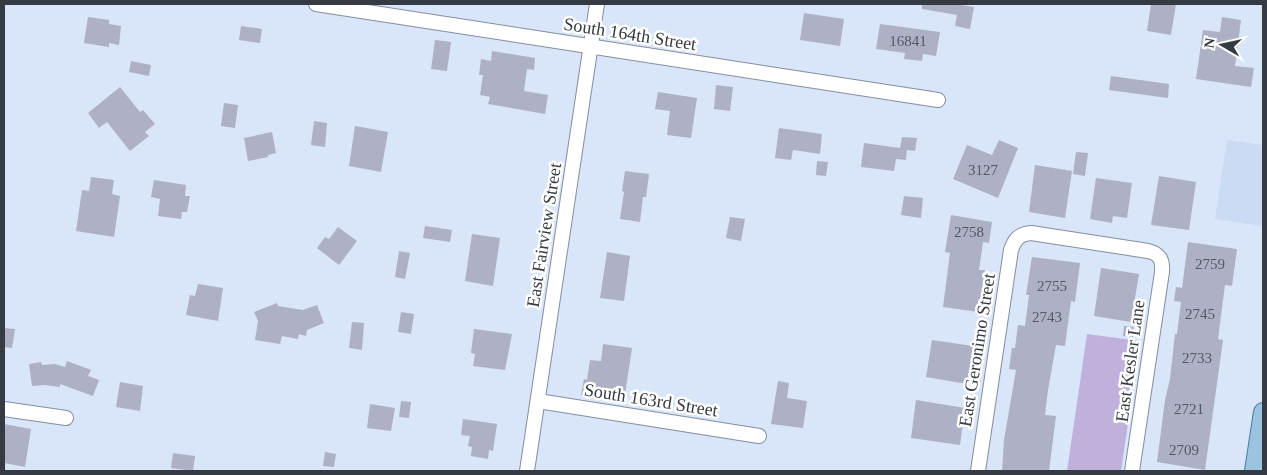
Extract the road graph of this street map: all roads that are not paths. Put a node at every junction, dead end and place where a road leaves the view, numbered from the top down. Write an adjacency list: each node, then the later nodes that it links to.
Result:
1 (316, 4): 3 (street, South 164th Street)
2 (597, 4): 3 (street, East Fairview Street)
3 (591, 46): 4 (street, South 164th Street); 6 (street, East Fairview Street)
4 (938, 100)
5 (1160, 257): 12 (street, East Geronimo Street); 13 (street, East Kesler Lane)
6 (538, 401): 10 (street, South 163rd Street); 11 (street, East Fairview Street)
7 (4, 409): 9 (street)
8 (1263, 412): 14 (main road)
9 (66, 418)
10 (759, 436)
11 (527, 471)
12 (978, 471)
13 (1132, 471)
14 (1254, 471)

